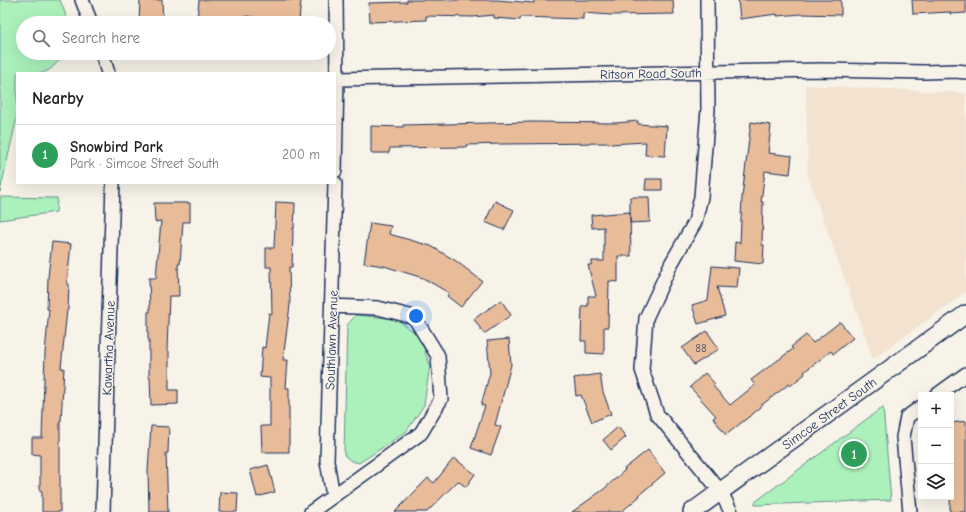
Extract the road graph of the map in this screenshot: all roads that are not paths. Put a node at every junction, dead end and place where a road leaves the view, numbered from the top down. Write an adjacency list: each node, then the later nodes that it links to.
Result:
1 (82, 0): 4 (street)
2 (336, 0): 9 (street)
3 (707, 0): 7 (street)
4 (88, 16)
5 (104, 60): 6 (street)
6 (108, 72)
7 (708, 72): 8 (street, Ritson Road South); 9 (street, Ritson Road South); 17 (street)
8 (966, 72)
9 (336, 78)
10 (113, 184): 19 (street, Kawartha Avenue)
11 (335, 184): 12 (street, Southlawn Avenue)
12 (332, 306): 18 (street, Southlawn Avenue); 18 (street)
13 (966, 314): 17 (street, Simcoe Street South)
14 (966, 374): 15 (street)
15 (941, 392)
16 (918, 409): 23 (street)
17 (720, 492): 21 (street, Simcoe Street South); 22 (street)
18 (333, 496): 20 (street)
19 (103, 512)
20 (311, 512)
21 (692, 512)
22 (731, 512)
23 (910, 512)

